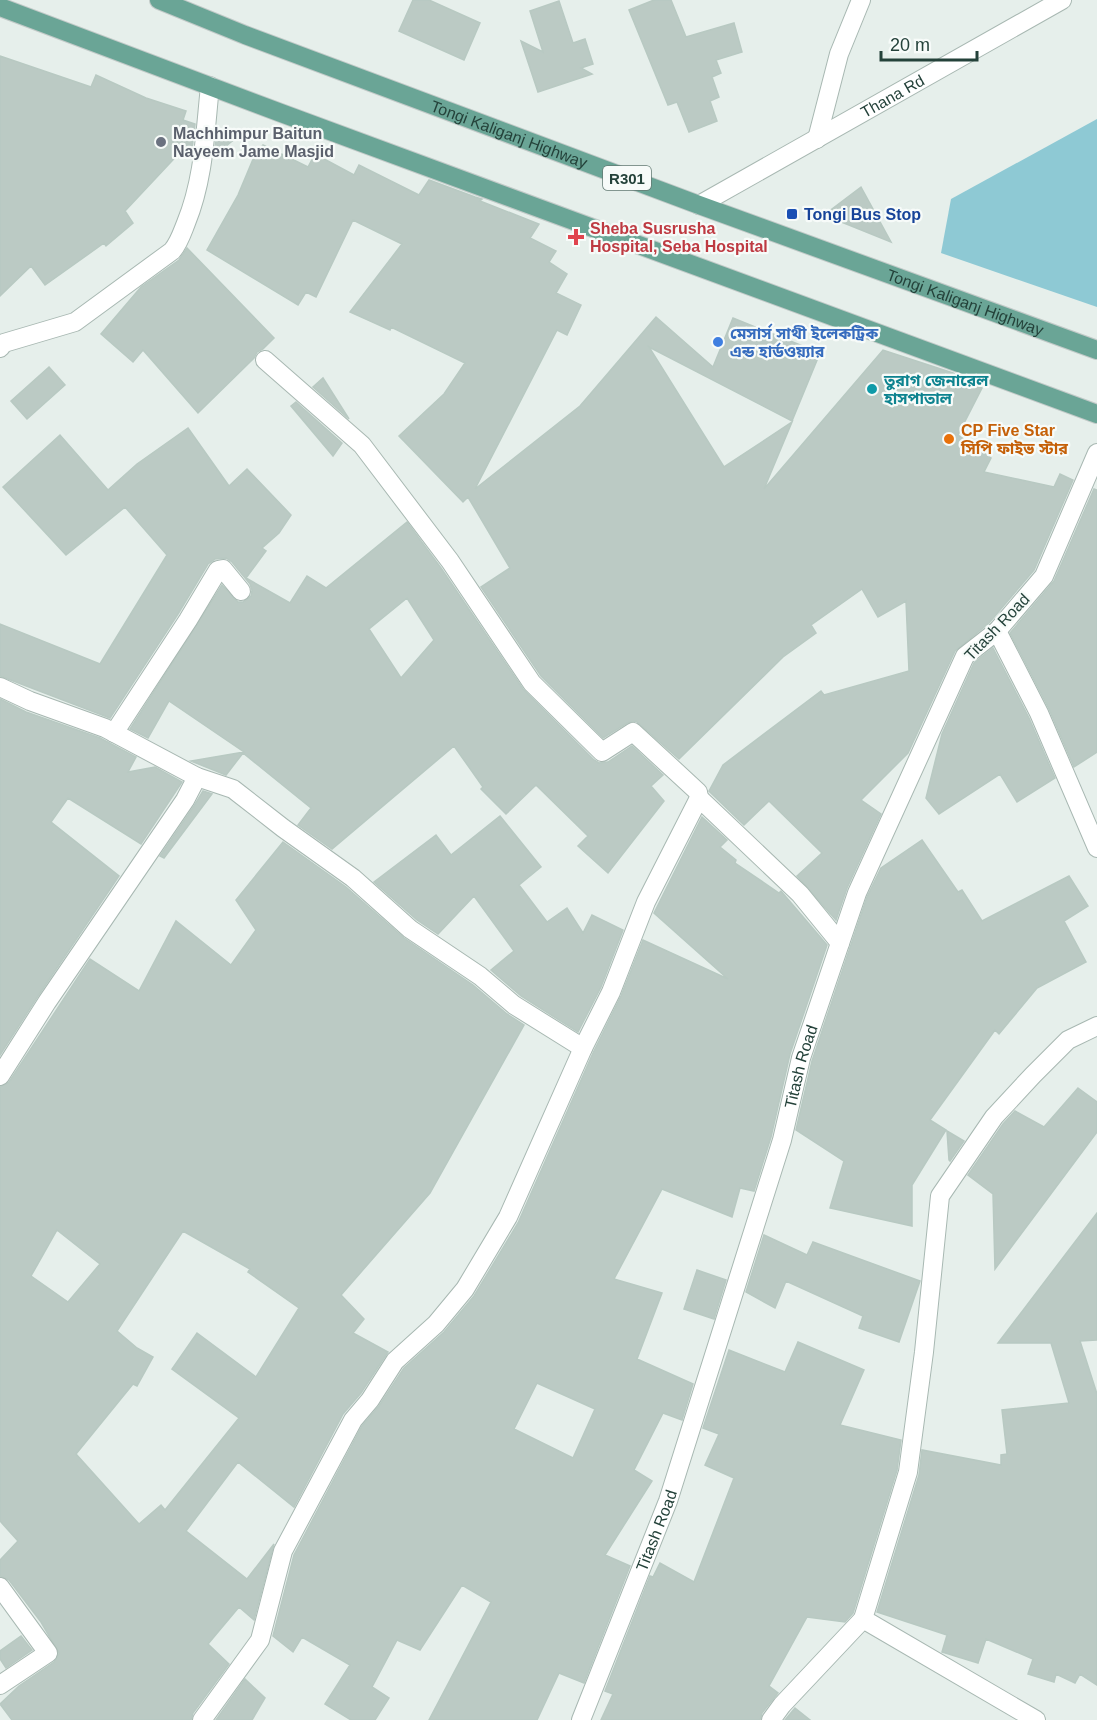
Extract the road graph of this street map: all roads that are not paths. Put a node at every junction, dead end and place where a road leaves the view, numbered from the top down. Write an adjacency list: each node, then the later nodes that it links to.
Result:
1 (159, 0): 7 (main road, Tongi Kaliganj Highway / R301)
2 (861, 0): 6 (street)
3 (1062, 0): 6 (street, Thana Rd)
4 (0, 7): 5 (main road)
5 (210, 86): 8 (street); 11 (main road)
6 (817, 139): 7 (street, Thana Rd)
7 (699, 205): 9 (main road, Tongi Kaliganj Highway / R301)
8 (0, 348)
9 (1097, 350)
10 (265, 360): 18 (street)
11 (1097, 414)
12 (1097, 453): 14 (street, Titash Road)
13 (241, 591): 16 (street)
14 (997, 630): 19 (street); 20 (street, Titash Road)
15 (0, 687): 16 (street)
16 (114, 733): 17 (street)
17 (198, 777): 22 (street); 23 (street)
18 (699, 798): 20 (street); 22 (street)
19 (1097, 848)
20 (840, 943): 28 (street, Titash Road)
21 (1097, 1026): 25 (street)
22 (583, 1048): 27 (street)
23 (0, 1076)
24 (0, 1587): 26 (street)
25 (863, 1619): 29 (street); 30 (street)
26 (0, 1685)
27 (202, 1720)
28 (580, 1720)
29 (771, 1720)
30 (1036, 1720)

